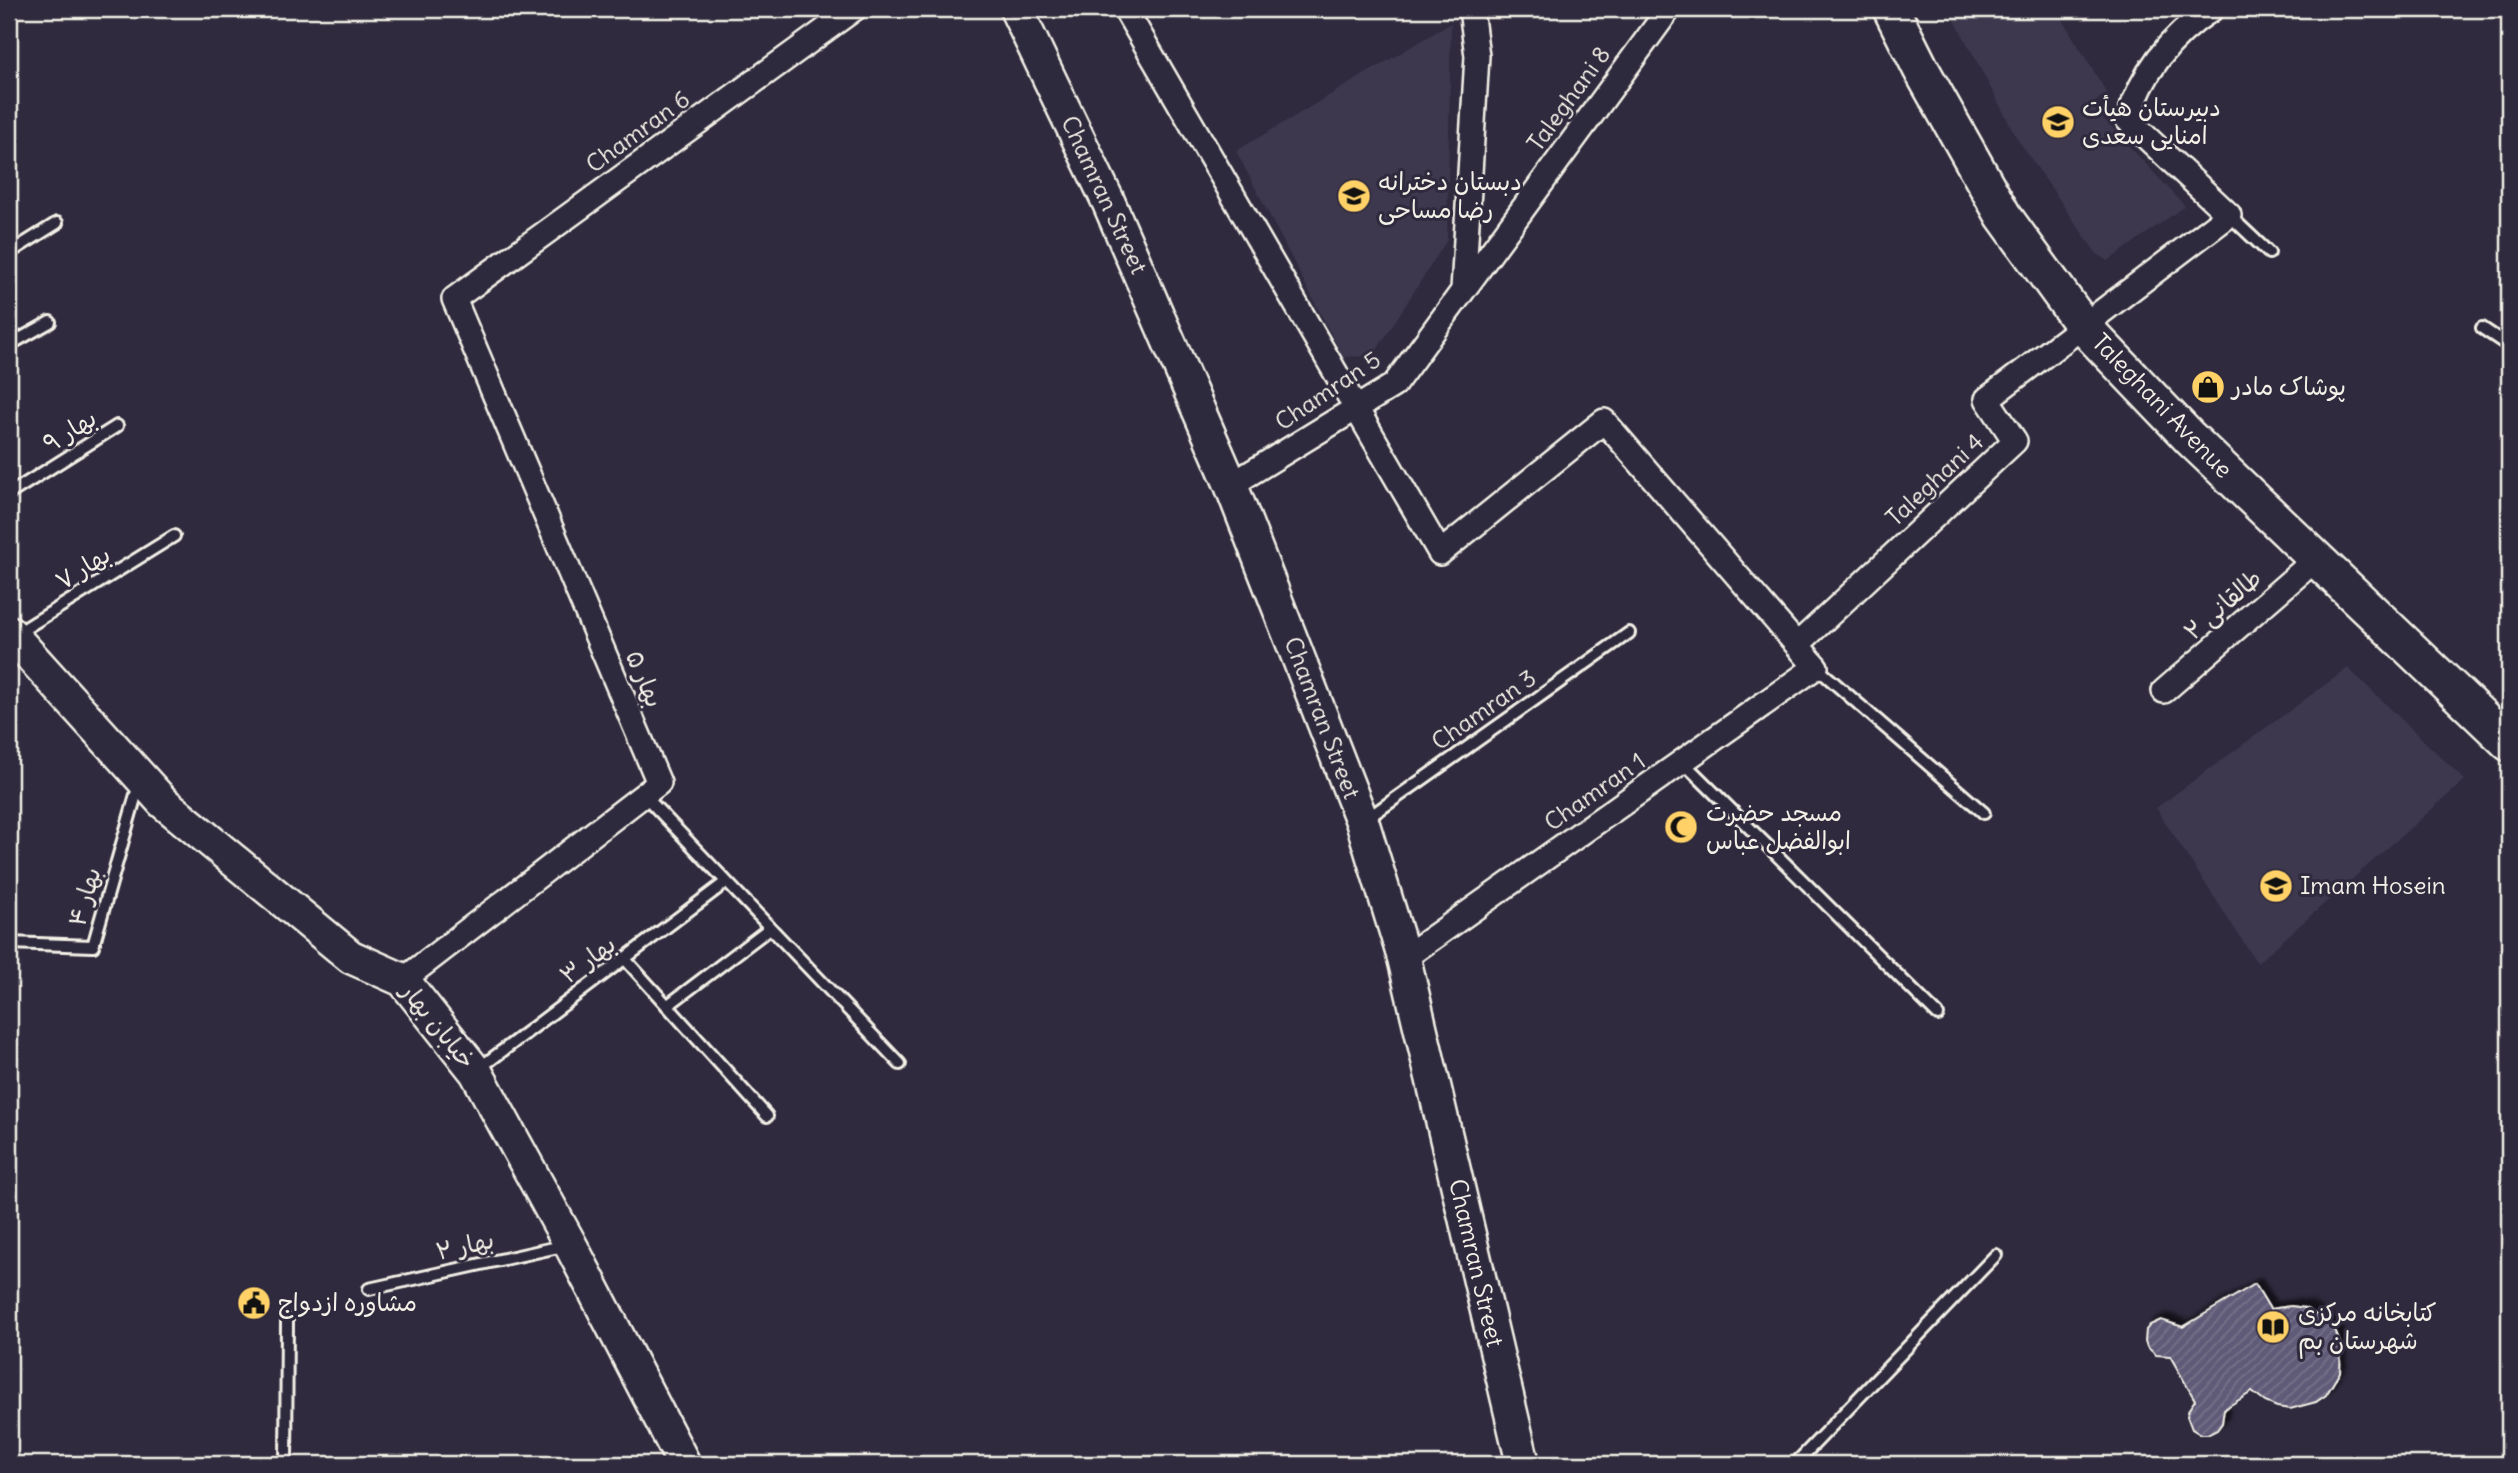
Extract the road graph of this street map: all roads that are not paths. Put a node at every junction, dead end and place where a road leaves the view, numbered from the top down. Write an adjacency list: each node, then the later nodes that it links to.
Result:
1 (854, 9): 13 (street, Chamran 6)
2 (1016, 9): 21 (main road, Chamran Street)
3 (1125, 9): 19 (street)
4 (1471, 9): 12 (street)
5 (1669, 9): 12 (street, Taleghani 8)
6 (1891, 9): 15 (main road, Taleghani Avenue)
7 (2212, 9): 8 (street)
8 (2229, 215): 11 (lane); 15 (street)
9 (57, 223): 10 (lane)
10 (9, 253)
11 (2269, 253)
12 (1463, 290): 19 (street, Chamran 5)
13 (454, 299): 33 (street, بهار ۵)
14 (50, 322): 17 (lane)
15 (2084, 327): 24 (main road, Taleghani Avenue); 27 (street, Taleghani 4)
16 (2482, 328): 18 (lane)
17 (9, 345)
18 (2509, 346)
19 (1356, 408): 21 (street, Chamran 5); 27 (street)
20 (117, 426): 22 (lane, بهار ۹)
21 (1231, 485): 35 (main road, Chamran Street)
22 (9, 494)
23 (174, 537): 26 (lane, بهار ۷)
24 (2316, 559): 29 (street, طالقانی ۲); 30 (main road, Taleghani Avenue)
25 (1629, 633): 35 (lane, Chamran 3)
26 (11, 634): 32 (main road, خیابان بهار)
27 (1797, 645): 28 (street)
28 (1816, 667): 31 (street, Chamran 1); 34 (lane)
29 (2164, 691)
30 (2505, 731)
31 (1682, 762): 39 (street, Chamran 1); 43 (lane)
32 (141, 778): 38 (lane, بهار ۴); 41 (main road, خیابان بهار)
33 (643, 795): 36 (lane); 41 (street)
34 (1984, 813)
35 (1363, 821): 39 (main road, Chamran Street)
36 (726, 882): 37 (lane); 40 (lane, بهار ۳)
37 (770, 928): 42 (lane); 44 (lane)
38 (9, 943)
39 (1404, 958): 53 (main road, Chamran Street)
40 (625, 959): 42 (lane); 45 (lane, بهار ۳)
41 (403, 980): 45 (main road, خیابان بهار)
42 (667, 1006): 46 (lane)
43 (1938, 1015)
44 (900, 1063)
45 (476, 1072): 47 (main road, خیابان بهار)
46 (767, 1116)
47 (570, 1244): 49 (lane, بهار ۲); 52 (main road, خیابان بهار)
48 (1996, 1255): 54 (lane)
49 (369, 1289)
50 (287, 1320): 51 (lane)
51 (286, 1464)
52 (684, 1464)
53 (1523, 1464)
54 (1795, 1464)

